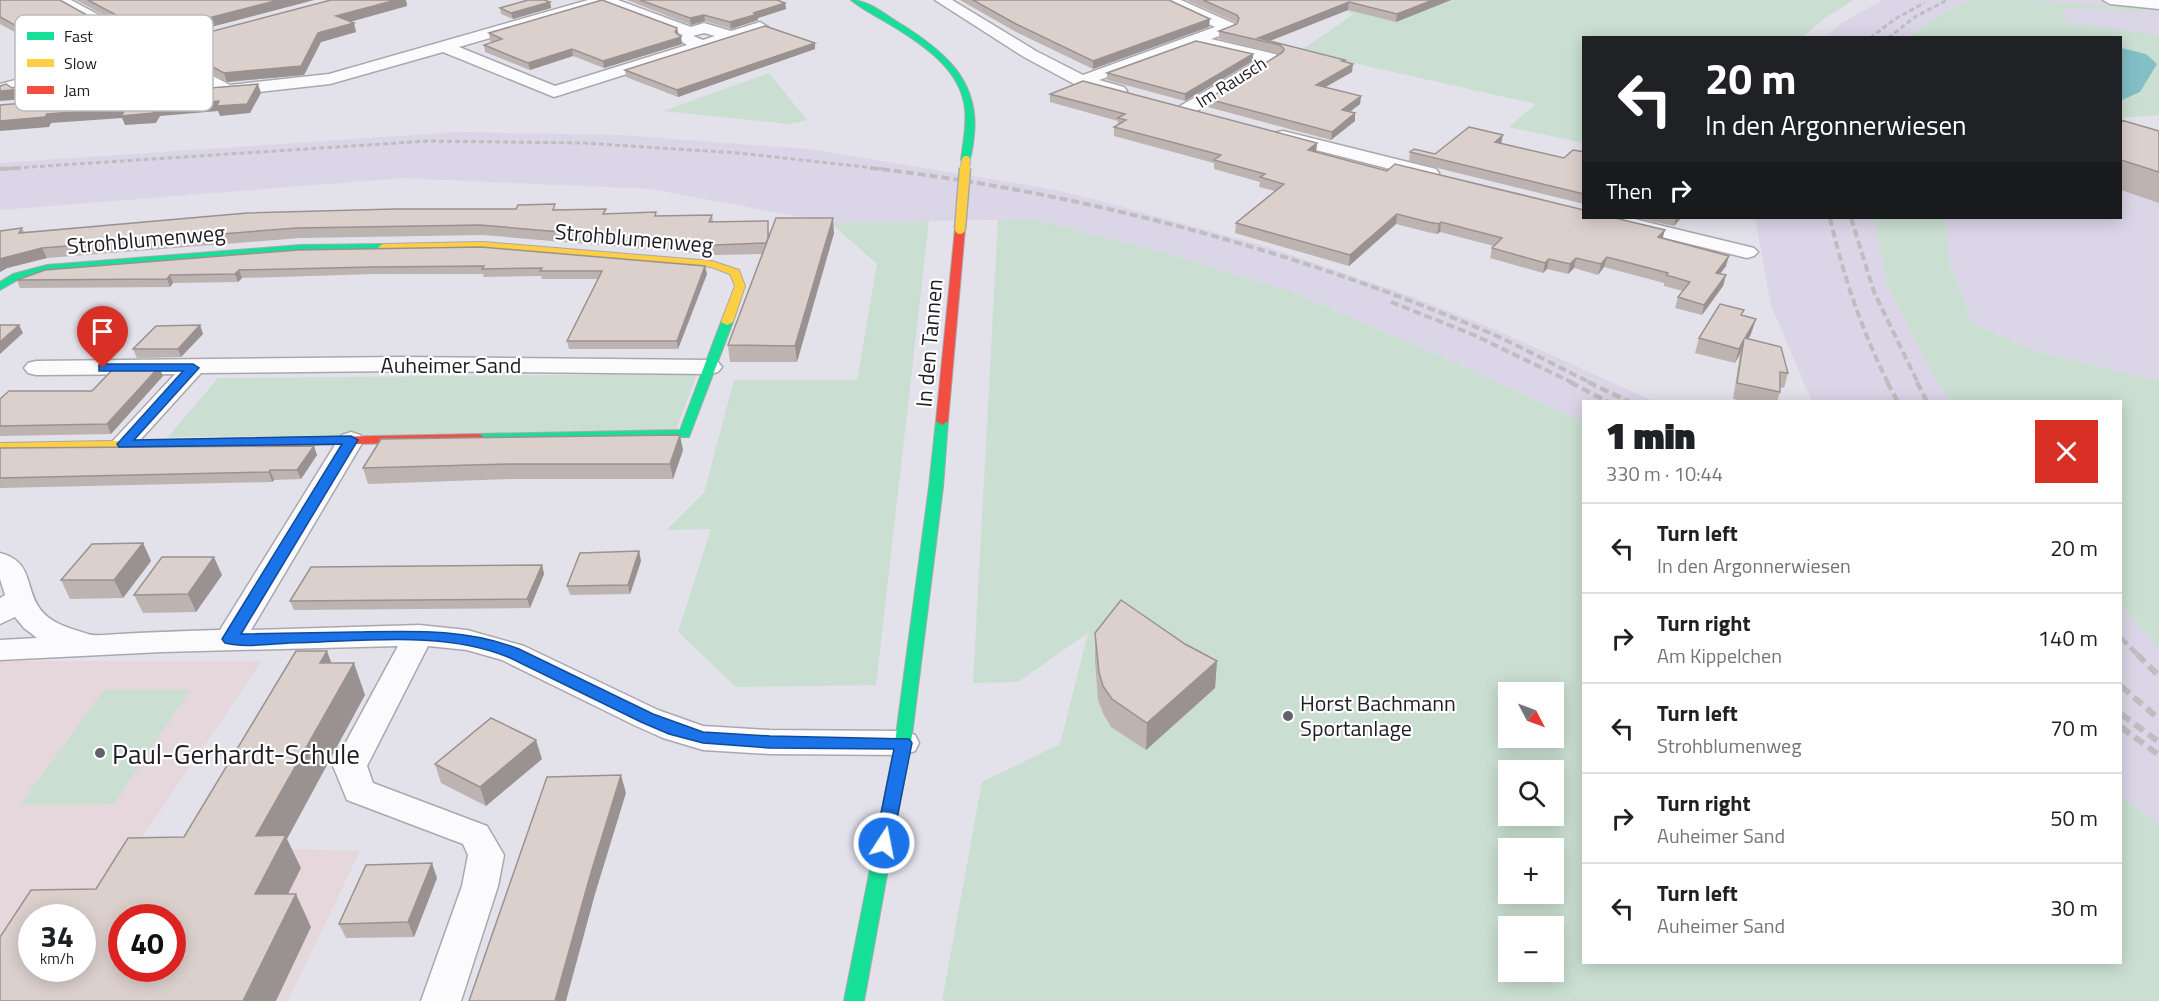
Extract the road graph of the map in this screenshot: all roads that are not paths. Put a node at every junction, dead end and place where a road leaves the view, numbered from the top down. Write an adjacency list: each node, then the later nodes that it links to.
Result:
1 (60, 0): 8 (street)
2 (604, 0): 11 (street); 15 (street)
3 (855, 0): 44 (street, In den Tannen, bridge)
4 (942, 0): 17 (street)
5 (1169, 0): 14 (street)
6 (2110, 0): 7 (street)
7 (2159, 4)
8 (88, 15)
9 (760, 27): 13 (street)
10 (220, 31): 12 (street)
11 (690, 32): 13 (street); 16 (street)
12 (213, 33)
13 (731, 36): 16 (street)
14 (1196, 40): 17 (street); 25 (street, Im Rausch)
15 (443, 46): 16 (street); 21 (street)
16 (702, 46)
17 (1082, 81): 23 (street)
18 (213, 83): 21 (street)
19 (15, 85): 20 (street)
20 (0, 89)
21 (226, 90): 22 (street)
22 (213, 91)
23 (1134, 96)
24 (1166, 105): 25 (street, Im Rausch)
25 (1186, 110): 26 (street, Im Rausch)
26 (1208, 116)
27 (1263, 130): 28 (street)
28 (1450, 179)
29 (1611, 219): 30 (street)
30 (1747, 252)
31 (0, 287): 32 (street, Strohblumenweg)
32 (710, 367): 34 (street, Auheimer Sand); 35 (street, Strohblumenweg)
33 (36, 368): 34 (street, Auheimer Sand)
34 (193, 368): 36 (street)
35 (351, 440): 36 (street, Strohblumenweg); 41 (street)
36 (123, 444): 37 (street, Strohblumenweg)
37 (0, 447)
38 (0, 562): 39 (street)
39 (10, 605): 42 (street)
40 (419, 635): 41 (street); 44 (street); 45 (street)
41 (230, 639): 42 (street)
42 (92, 644): 43 (street)
43 (0, 650)
44 (903, 743): 46 (street, In den Tannen)
45 (441, 1001)
46 (854, 1001)

